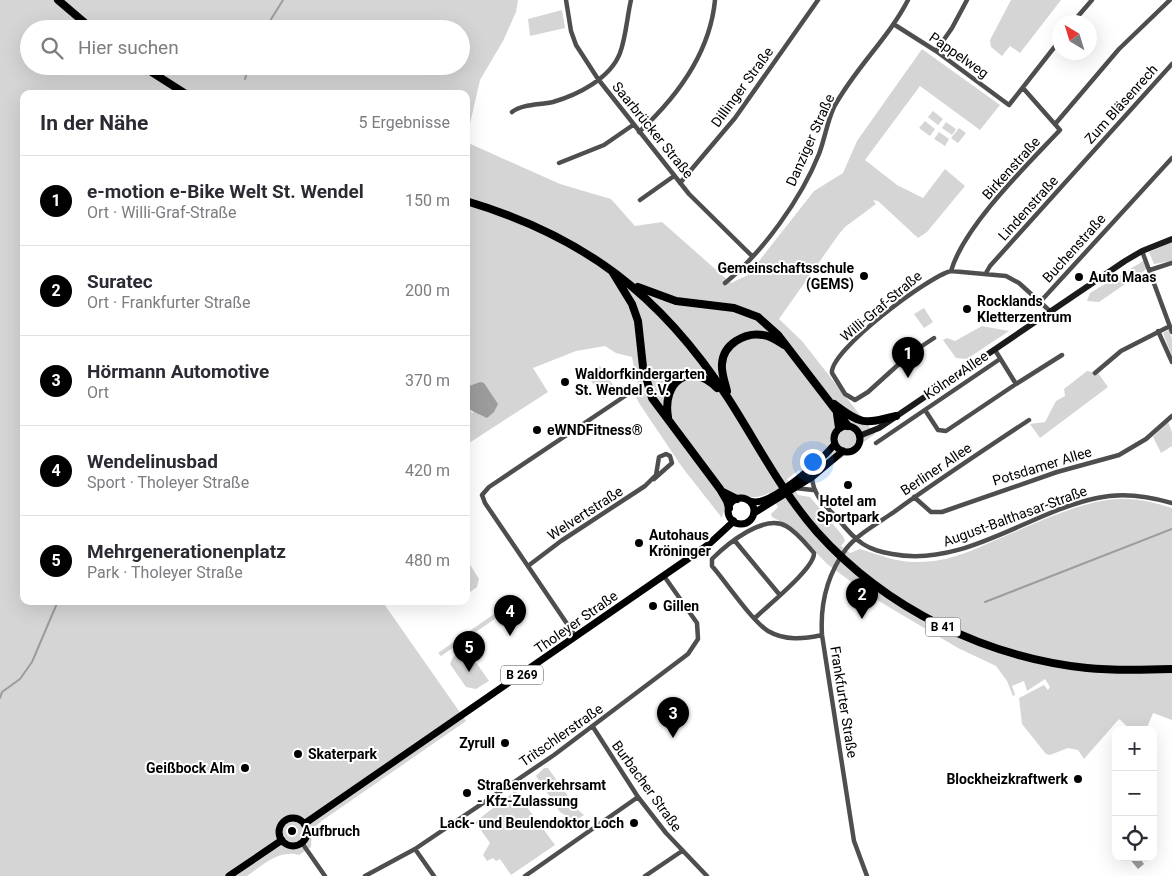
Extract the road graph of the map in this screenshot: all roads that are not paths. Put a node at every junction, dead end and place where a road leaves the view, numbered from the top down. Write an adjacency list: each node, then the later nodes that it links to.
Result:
1 (58, 0): 11 (highway)
2 (566, 0): 17 (street, Saarbrücker Straße)
3 (631, 0): 17 (street)
4 (715, 0): 23 (street)
5 (818, 0): 28 (street, Dillinger Straße)
6 (908, 0): 12 (street, Danziger Straße)
7 (967, 0): 14 (street)
8 (1092, 0): 10 (street)
9 (1170, 0): 21 (street)
10 (1079, 15)
11 (81, 20)
12 (895, 25): 14 (street, Pappelweg); 33 (street, Danziger Straße)
13 (1052, 50): 18 (street)
14 (936, 51): 18 (street, Pappelweg)
15 (1172, 64): 25 (street, Zum Bläsenrech)
16 (156, 75): 19 (highway)
17 (598, 80): 20 (street); 22 (street, Saarbrücker Straße)
18 (1023, 88): 21 (street)
19 (180, 90)
20 (512, 112)
21 (1056, 123): 37 (street, Birkenstraße)
22 (633, 125): 23 (street, Saarbrücker Straße); 26 (street)
23 (639, 132): 27 (street, Saarbrücker Straße)
24 (1172, 158): 41 (street, Buchenstraße)
25 (1088, 159): 38 (street, Lindenstraße)
26 (559, 163)
27 (674, 176): 28 (street, Saarbrücker Straße); 29 (street)
28 (680, 183): 33 (street, Saarbrücker Straße)
29 (640, 200)
30 (470, 202): 35 (highway, B 41)
31 (1172, 239): 32 (main road)
32 (1142, 251): 36 (street); 42 (main road)
33 (752, 256): 39 (street, Danziger Straße)
34 (1172, 263): 36 (street)
35 (611, 269): 40 (highway, B 41); 61 (highway)
36 (1150, 270): 43 (street)
37 (951, 271): 38 (street, Willi-Graf-Straße); 46 (street, Willi-Graf-Straße)
38 (986, 273): 41 (street, Willi-Graf-Straße)
39 (726, 283)
40 (631, 285): 47 (highway); 56 (highway, B 41)
41 (1040, 302): 42 (street, Willi-Graf-Straße)
42 (1051, 312): 48 (main road)
43 (1170, 326): 44 (street); 45 (street)
44 (1158, 331): 51 (street); 52 (street)
45 (1172, 332)
46 (934, 338)
47 (786, 346): 55 (highway); 56 (highway)
48 (995, 350): 50 (street, Kölner Allee); 59 (main road)
49 (1062, 355): 53 (street, Kölner Allee)
50 (1000, 359): 53 (street, Kölner Allee); 57 (street, Kölner Allee)
51 (1172, 362)
52 (1095, 373)
53 (1016, 384): 57 (street, Kölner Allee)
54 (628, 394): 84 (street)
55 (828, 399): 58 (highway); 59 (highway)
56 (730, 400): 61 (highway); 90 (highway, B 41)
57 (924, 410): 66 (street, Kölner Allee)
58 (837, 412): 63 (highway); 64 (highway)
59 (896, 416): 65 (main road)
60 (1172, 416): 74 (street, Potsdamer Allee)
61 (669, 420): 72 (highway)
62 (1029, 420): 74 (street, Berliner Allee)
63 (848, 426): 64 (main road); 65 (main road)
64 (839, 428): 67 (main road, B 269)
65 (859, 436): 68 (main road, B 269)
66 (876, 443)
67 (835, 444): 68 (main road); 71 (main road, B 269)
68 (843, 451): 69 (main road, B 269)
69 (812, 477): 71 (main road, B 269); 73 (street)
70 (654, 479): 70 (street, Welvertstraße); 84 (street, Welvertstraße)
71 (797, 484): 73 (street); 76 (main road, B 269)
72 (720, 489): 75 (highway); 79 (highway)
73 (813, 490): 82 (street, August-Balthasar-Straße)
74 (914, 497): 82 (street, Berliner Allee)
75 (737, 499): 77 (main road, B 269); 79 (main road)
76 (773, 499): 77 (main road, B 269); 80 (main road, B 269)
77 (750, 502): 80 (main road)
78 (1172, 503): 82 (street, August-Balthasar-Straße)
79 (729, 508): 81 (main road)
80 (754, 513): 81 (main road, B 269)
81 (734, 521): 85 (main road, Tholeyer Straße / B 269)
82 (856, 539): 88 (street, Frankfurter Straße)
83 (735, 541): 86 (street); 86 (street); 87 (street)
84 (528, 566): 89 (street)
85 (664, 576): 89 (main road, Tholeyer Straße / B 269); 91 (street, Tritschlerstraße)
86 (779, 594): 87 (street)
87 (755, 618): 88 (street)
88 (822, 635): 105 (street, Frankfurter Straße)
89 (576, 637): 93 (main road, Tholeyer Straße / B 269)
90 (1172, 669)
91 (593, 728): 92 (street, Burbacher Straße); 96 (street, Tritschlerstraße)
92 (638, 797): 97 (street, Burbacher Straße); 102 (street)
93 (304, 824): 94 (main road); 95 (main road)
94 (282, 840): 95 (main road); 98 (main road)
95 (302, 843): 99 (street)
96 (416, 850): 100 (street, Tritschlerstraße); 101 (street)
97 (682, 851): 103 (street); 104 (street, Burbacher Straße)
98 (229, 876)
99 (325, 876)
100 (365, 876)
101 (434, 876)
102 (525, 876)
103 (645, 876)
104 (707, 876)
105 (867, 876)

